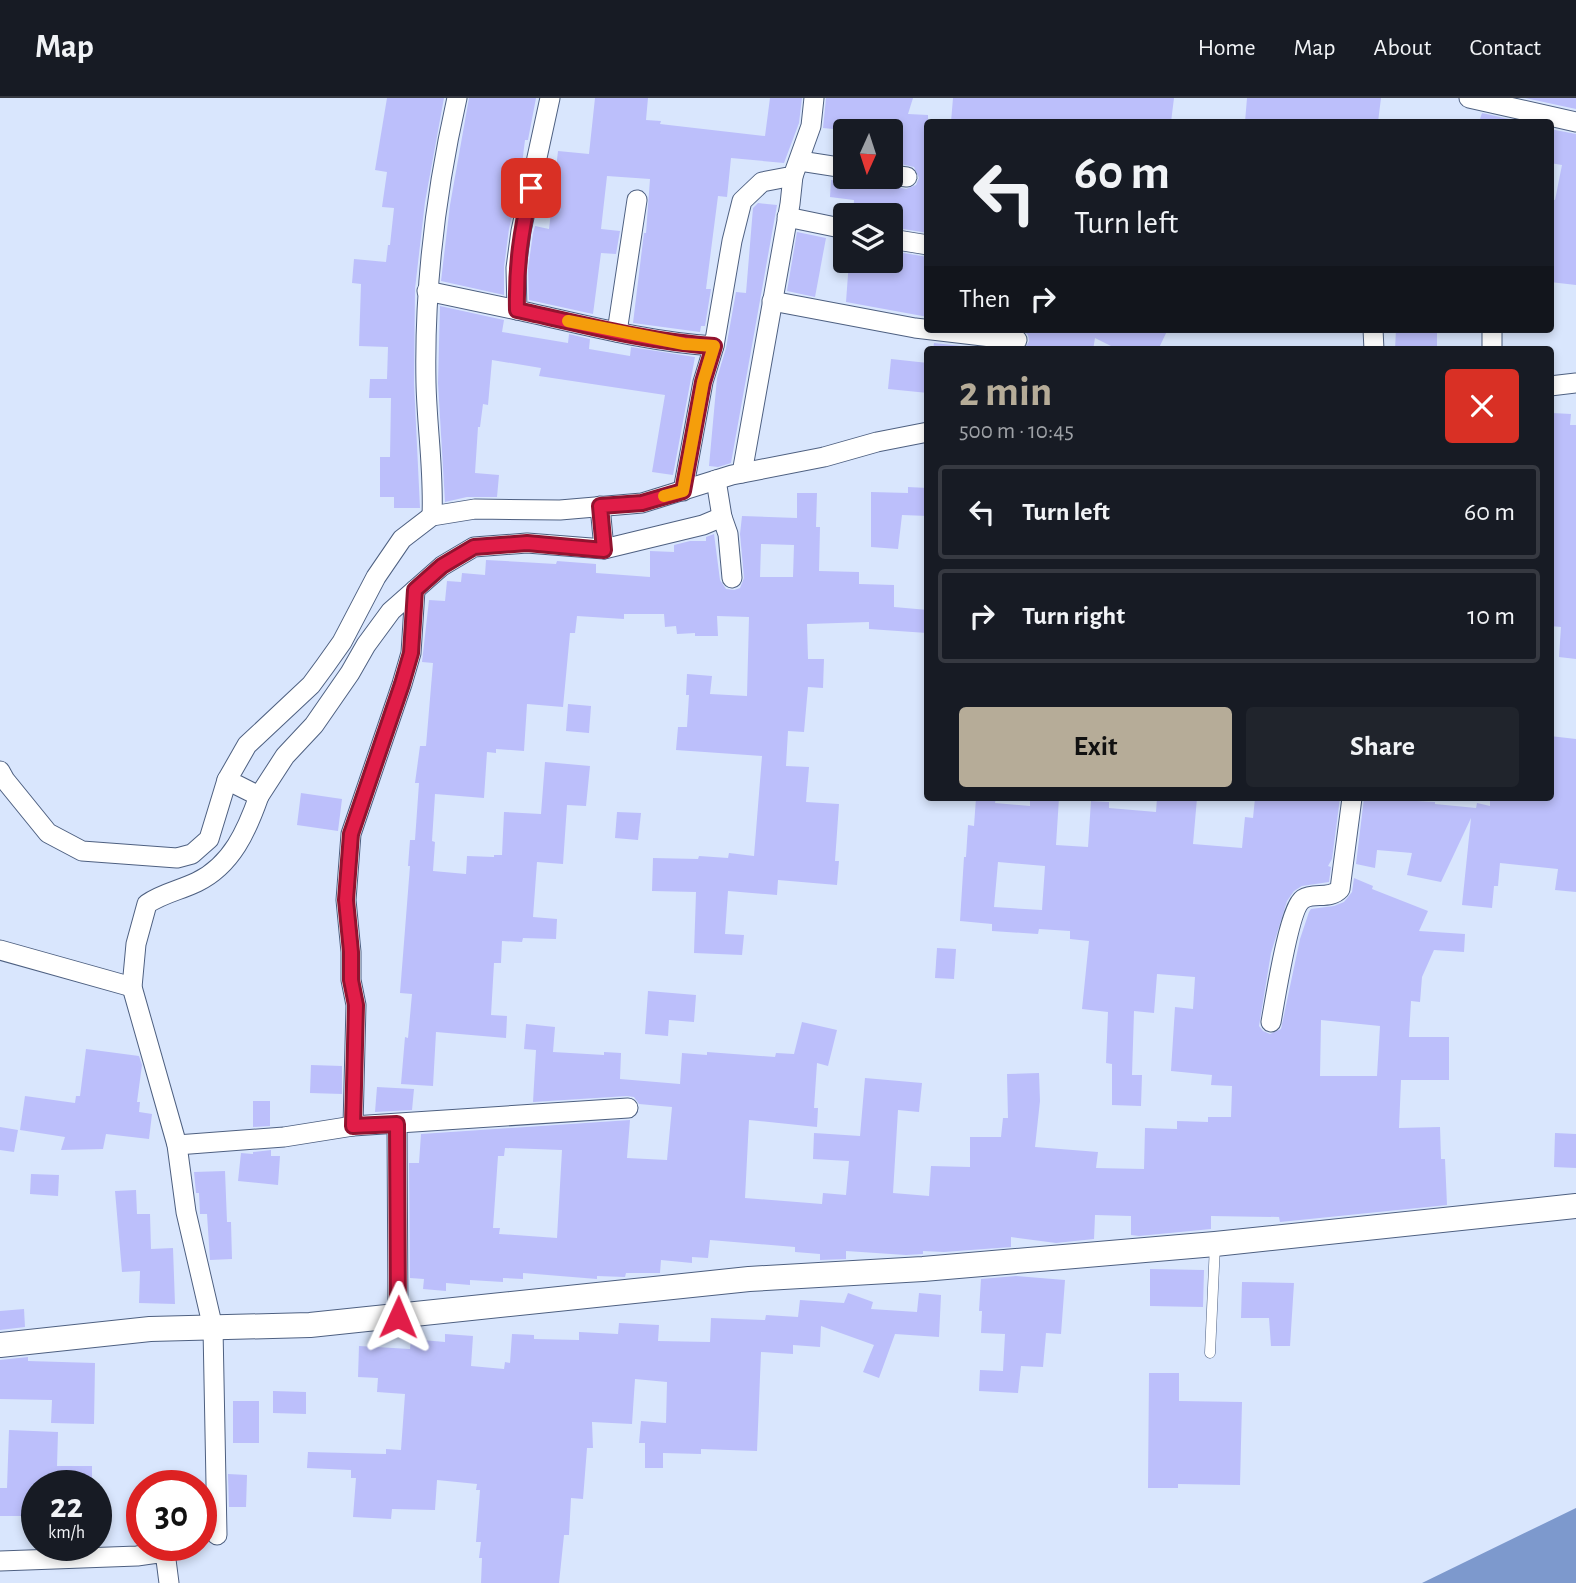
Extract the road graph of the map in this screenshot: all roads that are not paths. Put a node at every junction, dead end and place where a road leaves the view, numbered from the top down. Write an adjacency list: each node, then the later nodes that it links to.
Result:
1 (457, 98): 15 (street)
2 (550, 98): 17 (street)
3 (814, 98): 8 (street)
4 (1469, 98): 5 (street)
5 (1541, 118)
6 (1554, 119): 7 (street)
7 (1576, 122)
8 (796, 168): 9 (street); 11 (street); 22 (street)
9 (833, 168)
10 (637, 200): 19 (street)
11 (787, 218): 12 (street); 16 (street)
12 (833, 227)
13 (903, 241): 14 (street)
14 (924, 245)
15 (427, 291): 17 (street); 30 (street)
16 (772, 301): 18 (street); 26 (street)
17 (517, 310): 19 (street)
18 (924, 329)
19 (617, 332): 22 (street)
20 (958, 333): 21 (street)
21 (1017, 340)
22 (714, 346): 28 (street)
23 (1576, 383): 24 (street)
24 (1554, 386)
25 (924, 433): 26 (street)
26 (742, 473): 27 (street)
27 (716, 480): 28 (street); 31 (street)
28 (683, 491): 29 (street)
29 (600, 506): 30 (street); 32 (street)
30 (432, 516): 36 (street)
31 (722, 517): 32 (street); 33 (street)
32 (604, 550): 34 (street)
33 (732, 578)
34 (415, 590): 37 (street); 44 (street)
35 (0, 771): 36 (street)
36 (227, 780): 37 (street)
37 (259, 796): 40 (street)
38 (1352, 801): 41 (street)
39 (0, 950): 40 (street)
40 (132, 987): 45 (street)
41 (1271, 1022)
42 (628, 1108): 43 (street)
43 (397, 1124): 44 (street); 48 (street)
44 (353, 1126): 45 (street)
45 (177, 1145): 49 (street)
46 (1576, 1206): 47 (street)
47 (1214, 1244): 48 (street); 51 (lane)
48 (398, 1317): 49 (street)
49 (213, 1328): 50 (street); 52 (street)
50 (0, 1345)
51 (1210, 1353)
52 (216, 1470)
53 (126, 1556): 54 (street)
54 (0, 1561)
55 (166, 1561): 56 (street)
56 (169, 1583)

